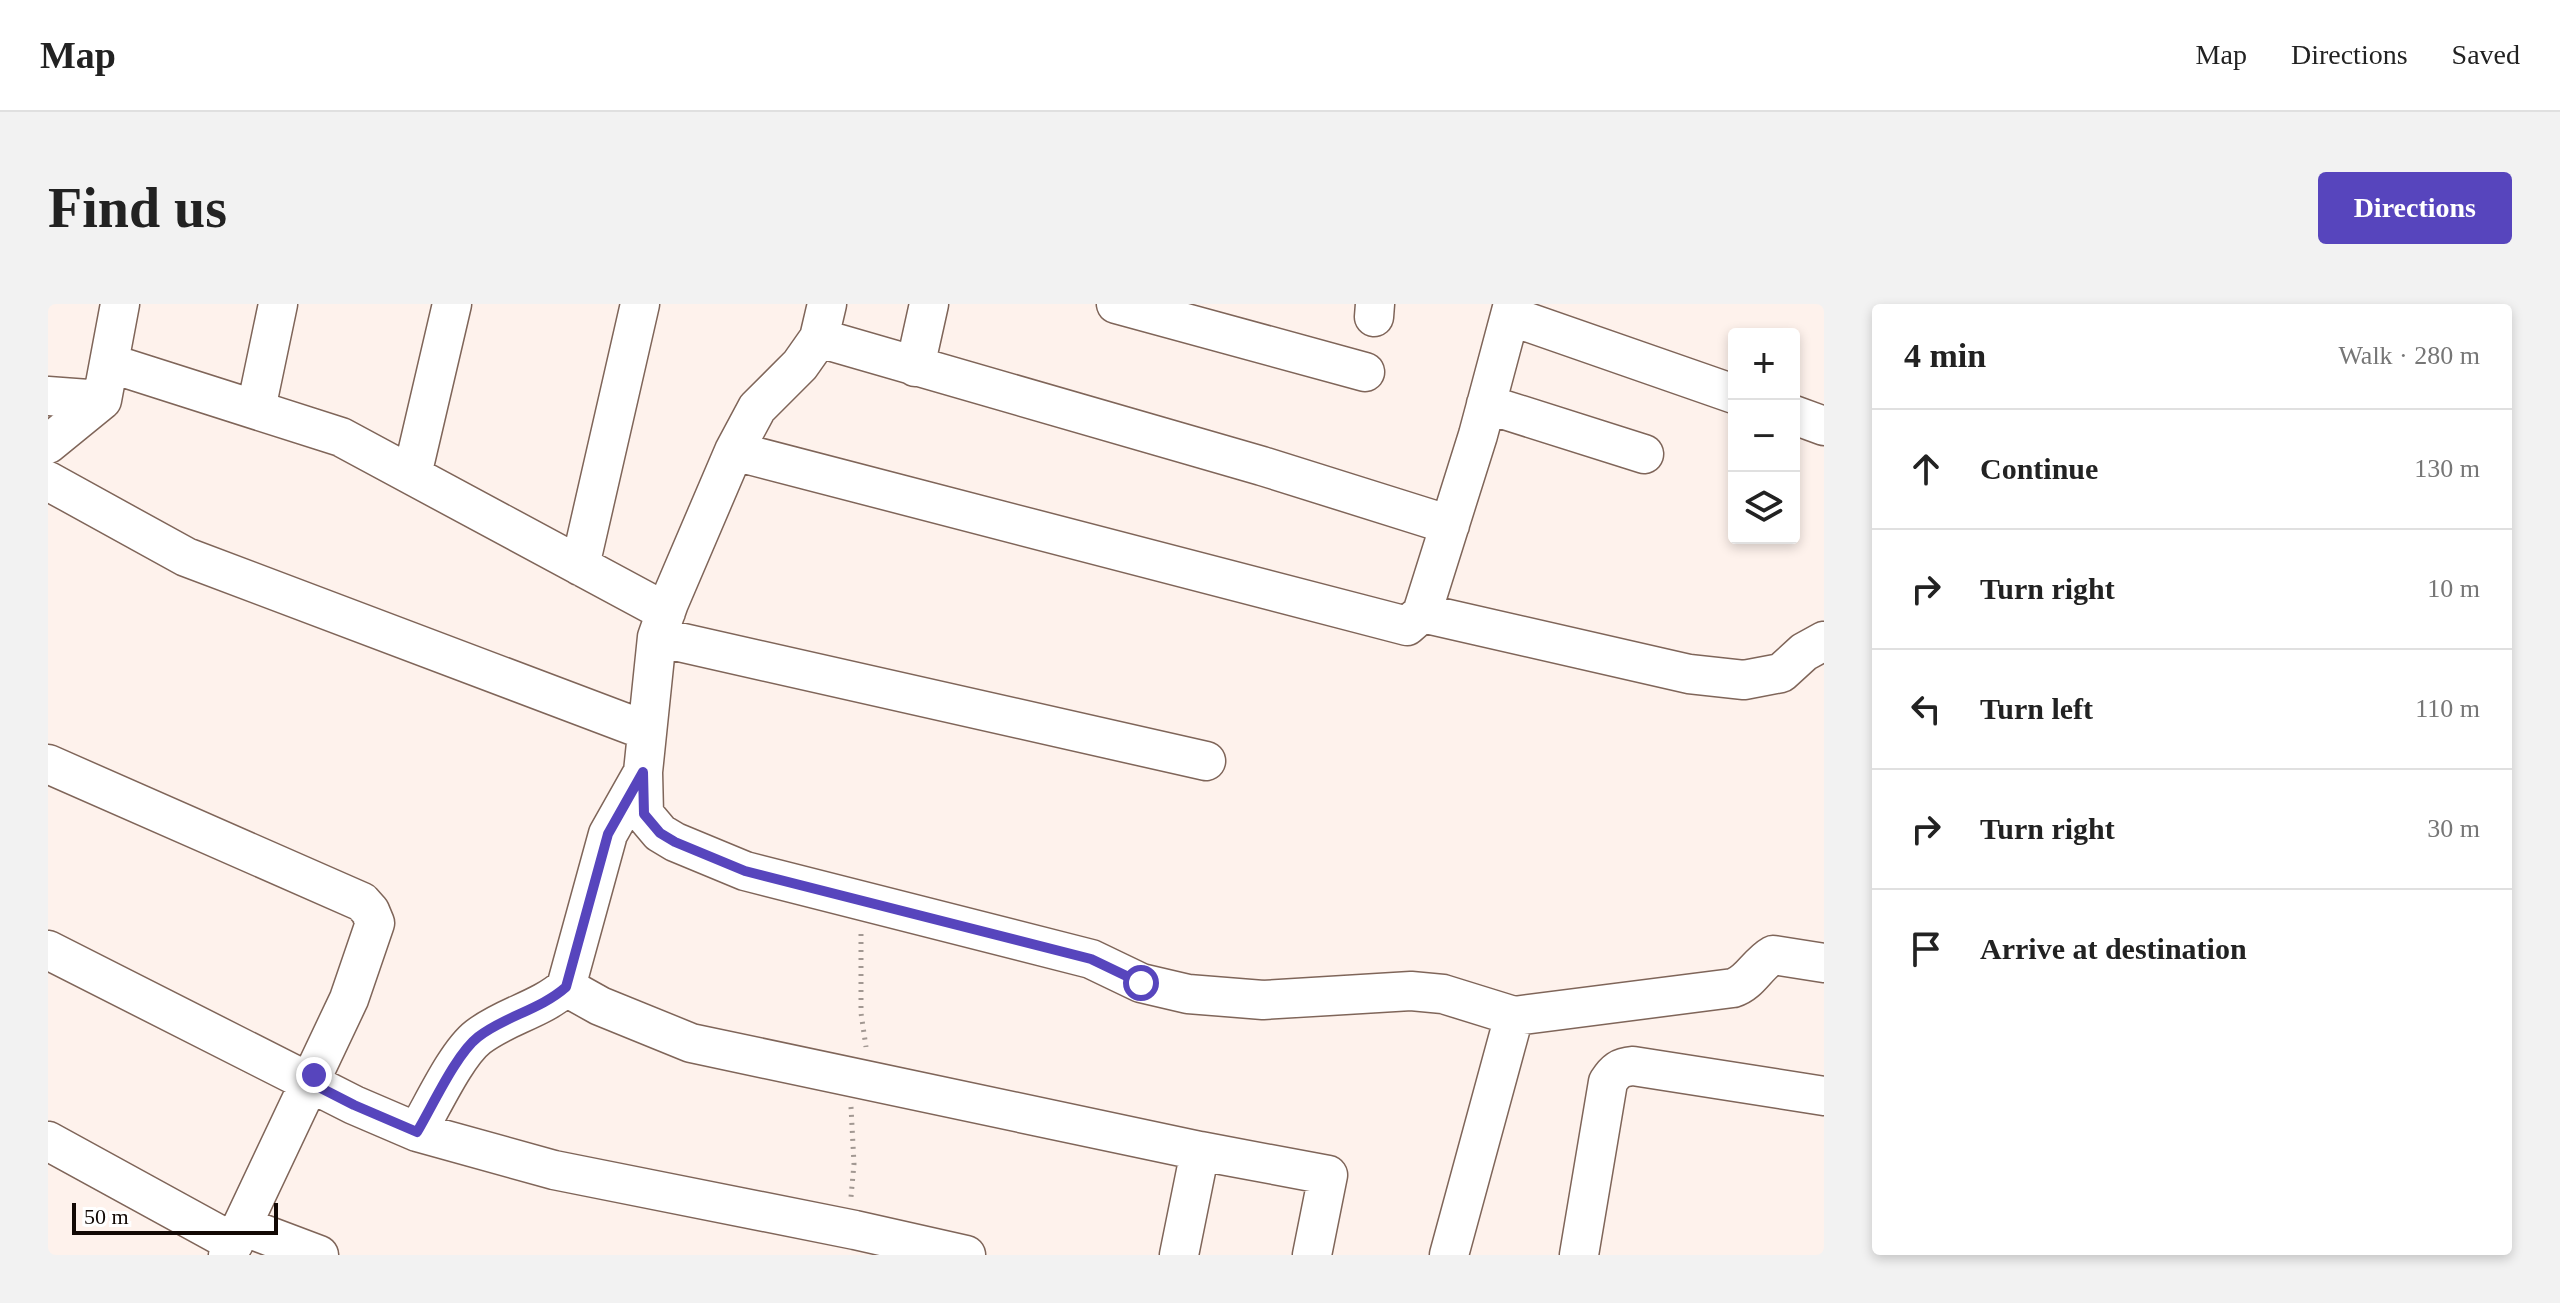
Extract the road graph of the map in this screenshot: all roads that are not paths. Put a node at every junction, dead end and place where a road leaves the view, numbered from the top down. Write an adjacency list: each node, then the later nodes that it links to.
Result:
1 (120, 304): 9 (street)
2 (278, 304): 16 (street)
3 (452, 304): 22 (street)
4 (640, 304): 25 (street)
5 (929, 304): 10 (street)
6 (1116, 304): 11 (street)
7 (1511, 310): 12 (street); 15 (street)
8 (823, 321): 10 (street); 20 (street)
9 (109, 363): 14 (street); 16 (street)
10 (915, 367): 24 (street)
11 (1365, 372)
12 (1728, 392)
13 (48, 396): 14 (street)
14 (102, 400): 19 (street)
15 (1486, 404): 21 (street); 24 (street)
16 (256, 409): 22 (street)
17 (1800, 417): 18 (street)
18 (1824, 426)
19 (48, 444)
20 (734, 451): 26 (street); 27 (street)
21 (1644, 454)
22 (412, 475): 25 (street)
23 (48, 481): 29 (street)
24 (1450, 525): 26 (street)
25 (580, 566): 27 (street)
26 (1422, 613): 28 (street)
27 (662, 625): 29 (street); 30 (street)
28 (1824, 641)
29 (647, 731): 32 (street)
30 (1206, 761)
31 (48, 764): 37 (street)
32 (643, 772): 35 (street); 36 (street)
33 (48, 950): 37 (street)
34 (1824, 963): 36 (street)
35 (566, 987): 39 (street); 41 (street)
36 (1514, 1016): 47 (street)
37 (311, 1083): 39 (street); 42 (street)
38 (1824, 1096): 48 (street)
39 (417, 1132): 44 (street)
40 (48, 1141): 42 (street)
41 (1200, 1151): 45 (street); 46 (street)
42 (235, 1241): 43 (street)
43 (319, 1255)
44 (966, 1255)
45 (1179, 1255)
46 (1312, 1255)
47 (1449, 1255)
48 (1579, 1255)

